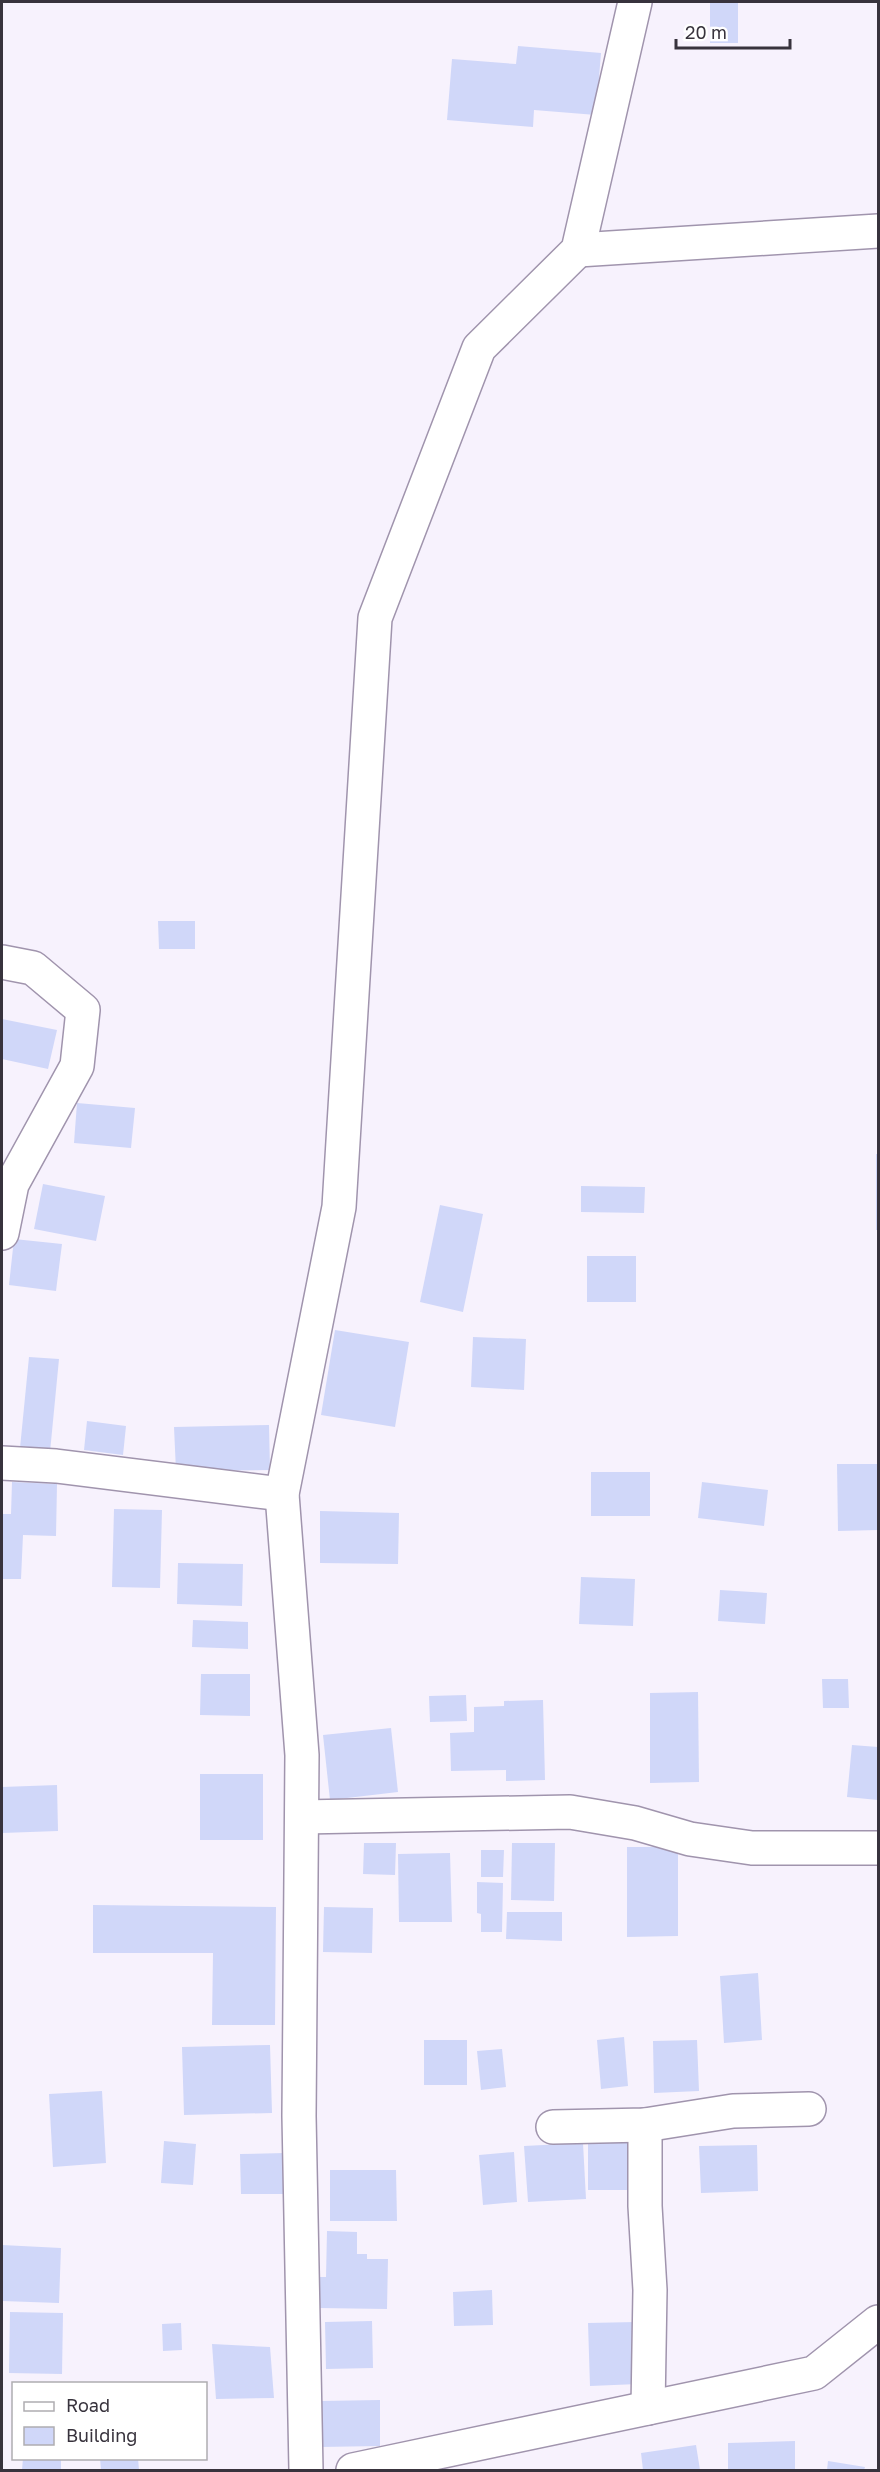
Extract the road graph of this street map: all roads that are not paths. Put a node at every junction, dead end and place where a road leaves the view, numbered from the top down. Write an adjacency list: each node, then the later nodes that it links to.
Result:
1 (635, 2): 3 (street)
2 (879, 231): 3 (street)
3 (578, 250): 7 (street)
4 (2, 962): 5 (street)
5 (2, 1233)
6 (2, 1463): 7 (street)
7 (282, 1494): 8 (street)
8 (302, 1817): 9 (street); 15 (street)
9 (879, 1848)
10 (809, 2109): 11 (street)
11 (645, 2125): 12 (street); 14 (street)
12 (553, 2127)
13 (879, 2322): 14 (street)
14 (648, 2408): 16 (street)
15 (306, 2470)
16 (353, 2470)

